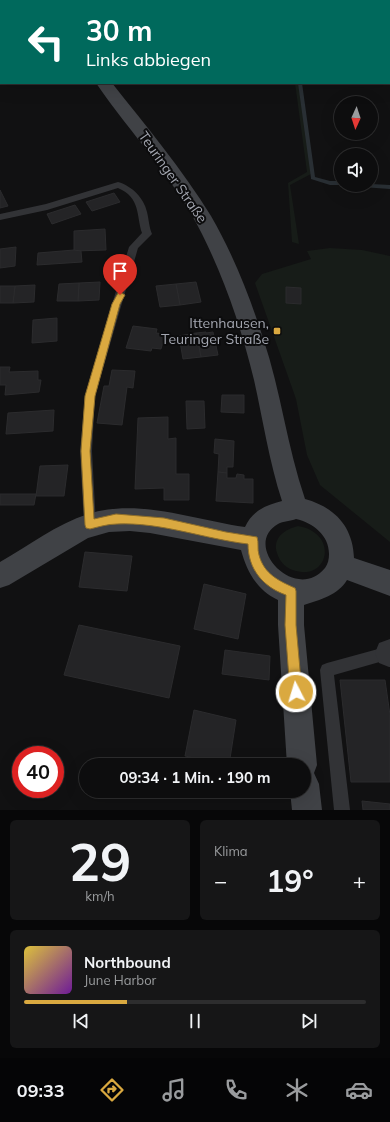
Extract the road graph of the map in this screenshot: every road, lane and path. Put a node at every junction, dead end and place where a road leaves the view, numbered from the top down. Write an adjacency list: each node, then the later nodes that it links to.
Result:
1 (105, 84): 3 (street, Teuringer Straße)
2 (0, 217): 4 (lane)
3 (296, 508): 5 (street); 6 (street)
4 (90, 525): 5 (street); 7 (street)
5 (253, 540): 9 (street)
6 (340, 565): 8 (street); 9 (street)
7 (0, 576)
8 (390, 583)
9 (291, 591): 11 (street)
10 (390, 653): 14 (lane)
11 (301, 758)
12 (306, 798): 13 (street)
13 (307, 810)
14 (342, 810)

